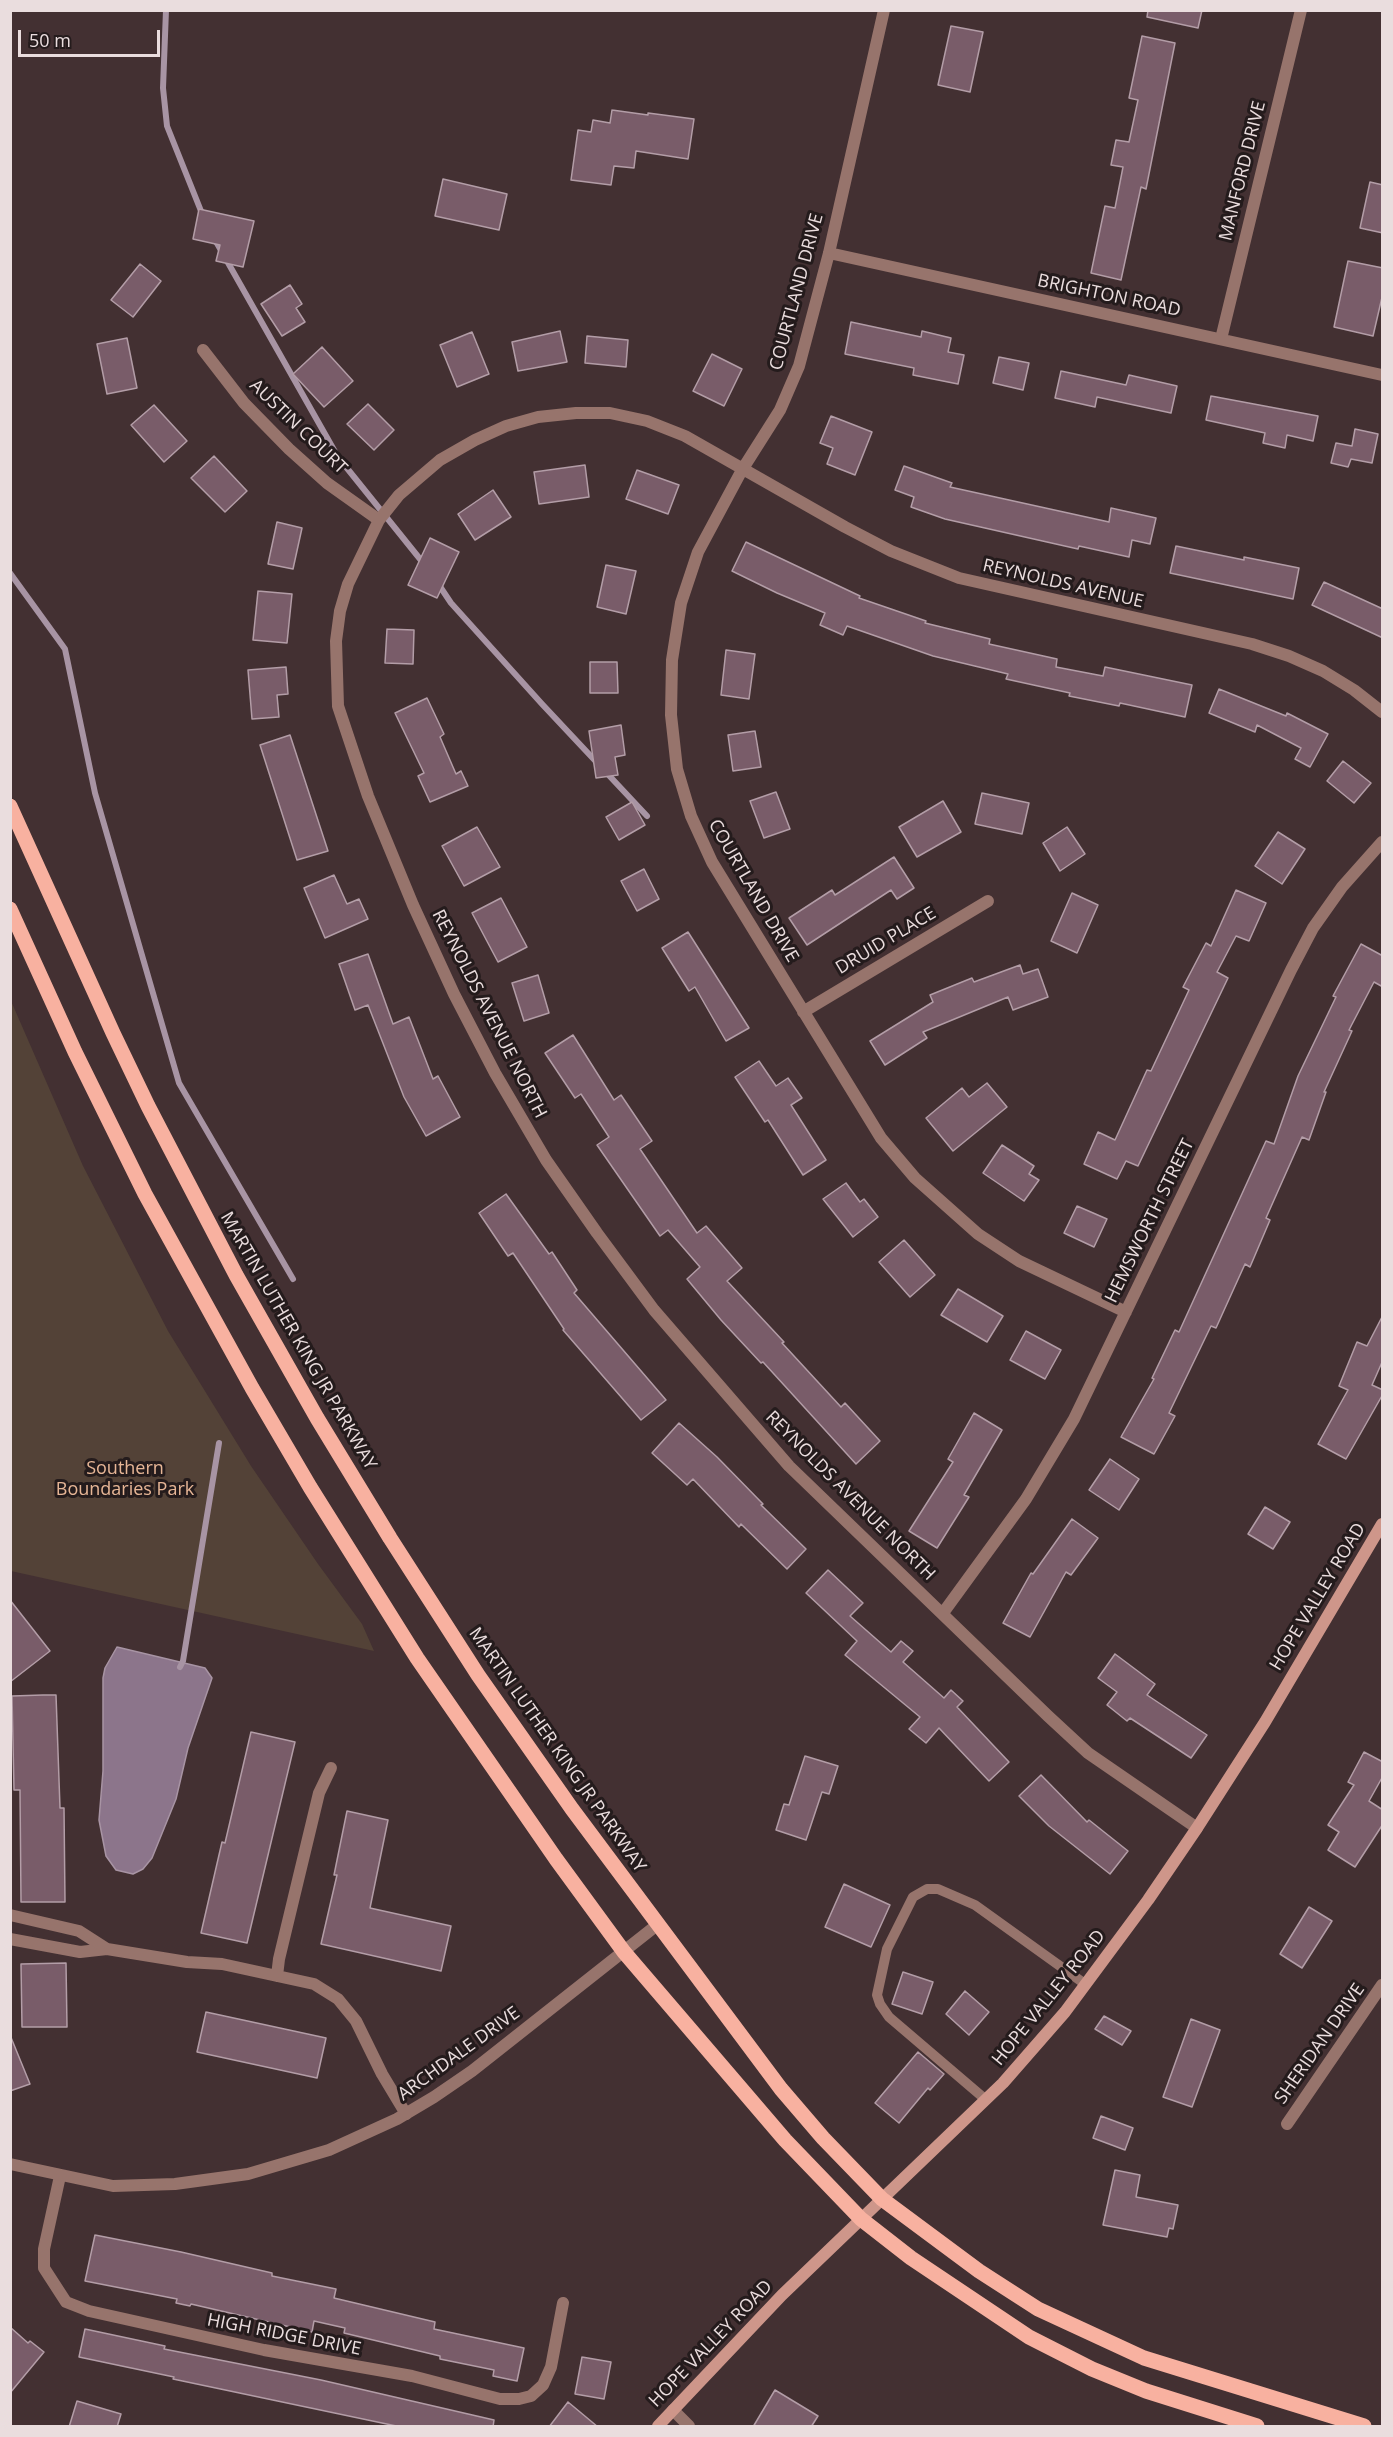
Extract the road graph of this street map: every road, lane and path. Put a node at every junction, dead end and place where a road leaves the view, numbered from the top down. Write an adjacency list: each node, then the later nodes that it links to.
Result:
1 (884, 10): 3 (street, COURTLAND DRIVE)
2 (1301, 10): 4 (street, MANFORD DRIVE)
3 (829, 253): 4 (street, BRIGHTON ROAD); 7 (street, COURTLAND DRIVE)
4 (1221, 339): 6 (street, BRIGHTON ROAD)
5 (203, 350): 8 (street, AUSTIN COURT)
6 (1383, 375)
7 (742, 470): 8 (street, REYNOLDS AVENUE NORTH); 9 (street, REYNOLDS AVENUE); 14 (street, COURTLAND DRIVE)
8 (379, 520): 17 (street, REYNOLDS AVENUE NORTH)
9 (1383, 712)
10 (10, 806): 21 (main road, MARTIN LUTHER KING JR PARKWAY)
11 (1383, 842): 15 (street, HEMSWORTH STREET)
12 (988, 901): 14 (street, DRUID PLACE)
13 (10, 909): 24 (main road)
14 (802, 1012): 15 (street, COURTLAND DRIVE)
15 (1126, 1312): 17 (street, HEMSWORTH STREET)
16 (1383, 1524): 19 (main road, HOPE VALLEY ROAD)
17 (943, 1613): 19 (street, REYNOLDS AVENUE NORTH)
18 (331, 1768): 25 (street)
19 (1197, 1828): 26 (main road, HOPE VALLEY ROAD)
20 (10, 1915): 23 (street)
21 (657, 1925): 24 (street, ARCHDALE DRIVE); 33 (main road, MARTIN LUTHER KING JR PARKWAY)
22 (10, 1939): 23 (street)
23 (107, 1949): 25 (street)
24 (624, 1952): 29 (street, ARCHDALE DRIVE); 34 (main road)
25 (277, 1976): 29 (street)
26 (1085, 1984): 28 (main road, HOPE VALLEY ROAD); 28 (lane)
27 (1383, 1985): 30 (street, SHERIDAN DRIVE)
28 (986, 2099): 33 (main road, HOPE VALLEY ROAD)
29 (405, 2114): 32 (street, ARCHDALE DRIVE)
30 (1287, 2124)
31 (10, 2164): 32 (street, ARCHDALE DRIVE)
32 (60, 2176): 35 (street, HIGH RIDGE DRIVE)
33 (882, 2199): 34 (main road, HOPE VALLEY ROAD); 40 (main road, MARTIN LUTHER KING JR PARKWAY)
34 (861, 2219): 36 (main road, HOPE VALLEY ROAD); 39 (main road)
35 (563, 2303)
36 (673, 2410): 37 (main road, HOPE VALLEY ROAD); 38 (street)
37 (658, 2427)
38 (688, 2427)
39 (1257, 2427)
40 (1364, 2427)

